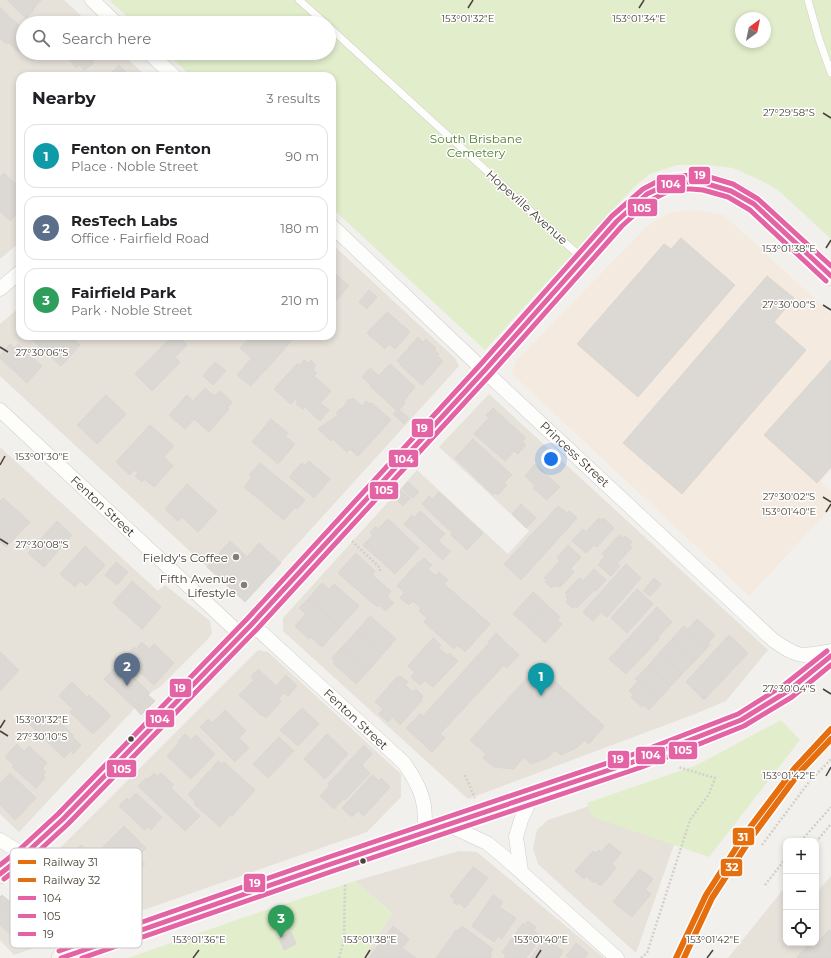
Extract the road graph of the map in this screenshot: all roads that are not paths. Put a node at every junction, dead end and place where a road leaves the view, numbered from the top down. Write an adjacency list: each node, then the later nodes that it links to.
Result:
1 (92, 0): 4 (street)
2 (300, 0): 5 (lane)
3 (808, 0): 9 (lane)
4 (109, 16)
5 (317, 16)
6 (336, 33): 11 (lane, Hopeville Avenue)
7 (157, 60): 8 (street)
8 (170, 72)
9 (831, 73)
10 (336, 230): 15 (street, Princess Street)
11 (583, 258): 13 (main road); 15 (main road)
12 (16, 275): 14 (street)
13 (831, 276)
14 (0, 289)
15 (485, 370): 17 (main road); 18 (street, Princess Street)
16 (0, 410): 17 (street, Fenton Street)
17 (247, 629): 22 (street, Fenton Street); 25 (main road)
18 (831, 651)
19 (831, 656): 20 (main road)
20 (532, 796): 21 (main road); 27 (street)
21 (448, 825): 22 (main road); 27 (street)
22 (423, 834): 29 (main road)
23 (0, 840): 24 (street)
24 (13, 848)
25 (32, 848)
26 (10, 866): 28 (main road)
27 (521, 871): 32 (street)
28 (0, 874)
29 (142, 931)
30 (91, 948): 31 (main road)
31 (62, 958)
32 (617, 958)

